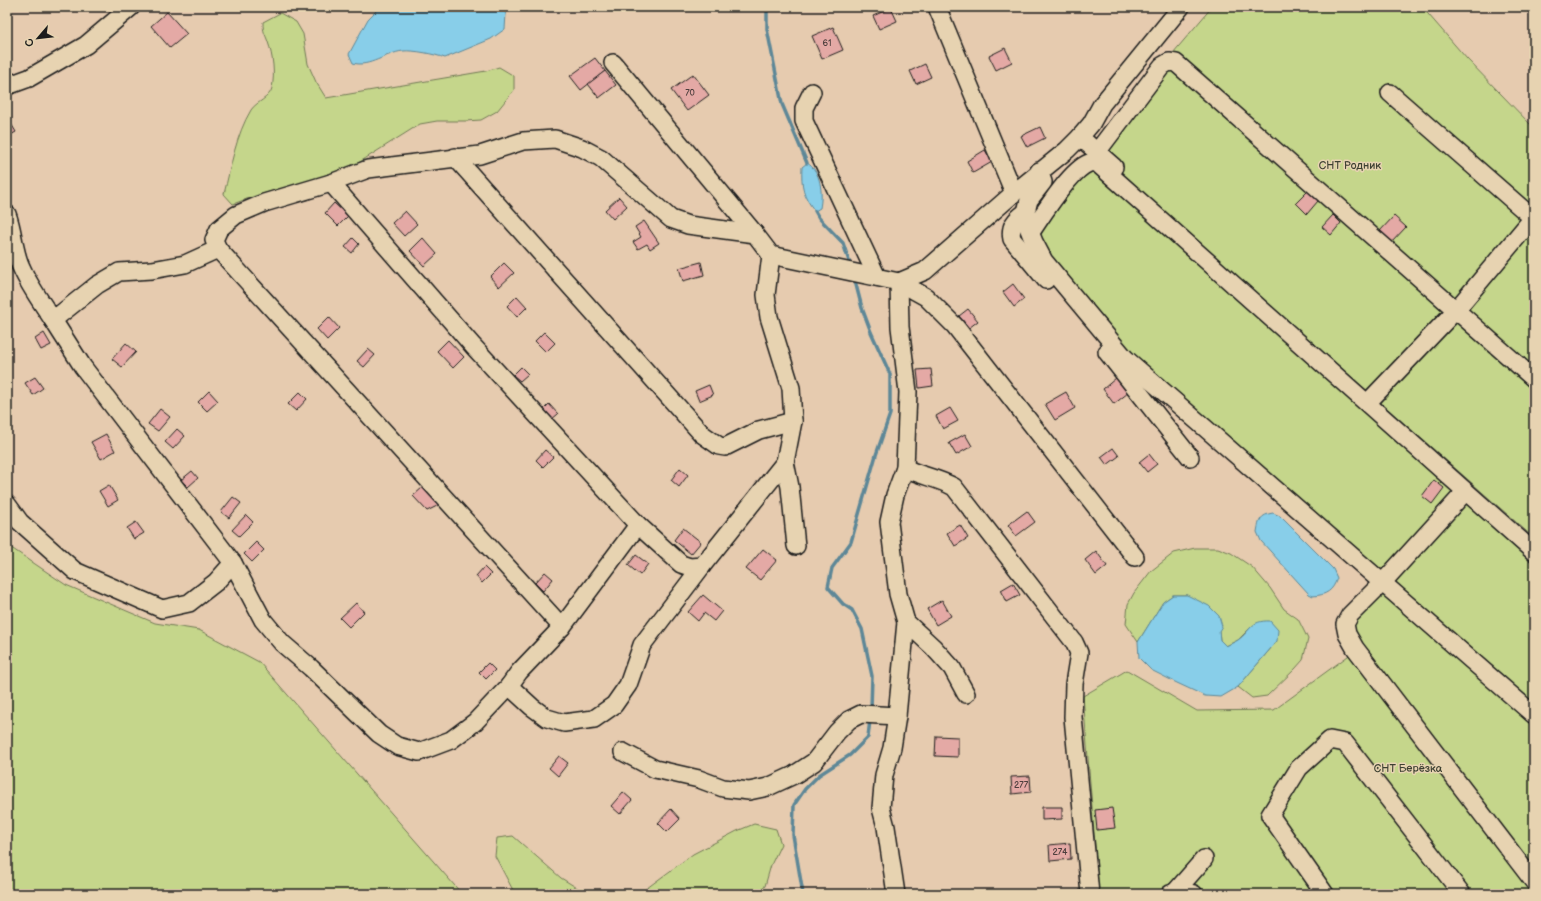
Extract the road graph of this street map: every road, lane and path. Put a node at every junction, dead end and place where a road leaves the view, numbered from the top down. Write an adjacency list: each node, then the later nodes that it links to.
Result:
1 (131, 7): 5 (street)
2 (937, 7): 13 (street)
3 (1181, 7): 8 (street)
4 (614, 63): 18 (street)
5 (7, 86)
6 (812, 92): 21 (street)
7 (1390, 93): 16 (street)
8 (1080, 137): 9 (street); 11 (street)
9 (1097, 152): 23 (street); 26 (street)
10 (455, 157): 12 (street); 18 (street); 27 (street)
11 (1039, 171): 13 (street); 14 (street)
12 (331, 183): 19 (street); 33 (street)
13 (1014, 193): 22 (street)
14 (1026, 212): 17 (street); 28 (street)
15 (7, 214): 24 (street)
16 (1533, 218): 23 (street)
17 (1031, 232): 31 (street); 40 (street)
18 (755, 234): 20 (street)
19 (218, 249): 24 (street); 42 (street)
20 (772, 255): 21 (street); 27 (street)
21 (877, 277): 22 (street)
22 (899, 282): 30 (street); 37 (street)
23 (1456, 310): 25 (street); 26 (street)
24 (53, 320): 38 (street)
25 (1534, 379)
26 (1373, 396): 34 (street)
27 (793, 421): 29 (street)
28 (1190, 457)
29 (785, 462): 35 (street); 39 (street)
30 (905, 468): 41 (street); 52 (street)
31 (1465, 492): 36 (street); 40 (street)
32 (7, 504): 38 (street)
33 (638, 525): 39 (street); 42 (street)
34 (1534, 538)
35 (796, 546)
36 (1534, 552)
37 (1135, 557)
38 (234, 564): 43 (street)
39 (702, 566): 43 (street)
40 (1383, 582): 45 (street); 49 (street)
41 (906, 622): 44 (street); 46 (street)
42 (562, 627): 43 (street)
43 (509, 686)
44 (966, 694)
45 (1534, 715)
46 (897, 716): 47 (street); 51 (street)
47 (623, 752)
48 (1204, 859): 50 (street)
49 (1534, 882)
50 (1173, 893): 53 (street)
51 (896, 894)
52 (1090, 894)
53 (1194, 894)
54 (1325, 894): 55 (street)
55 (1462, 894)

